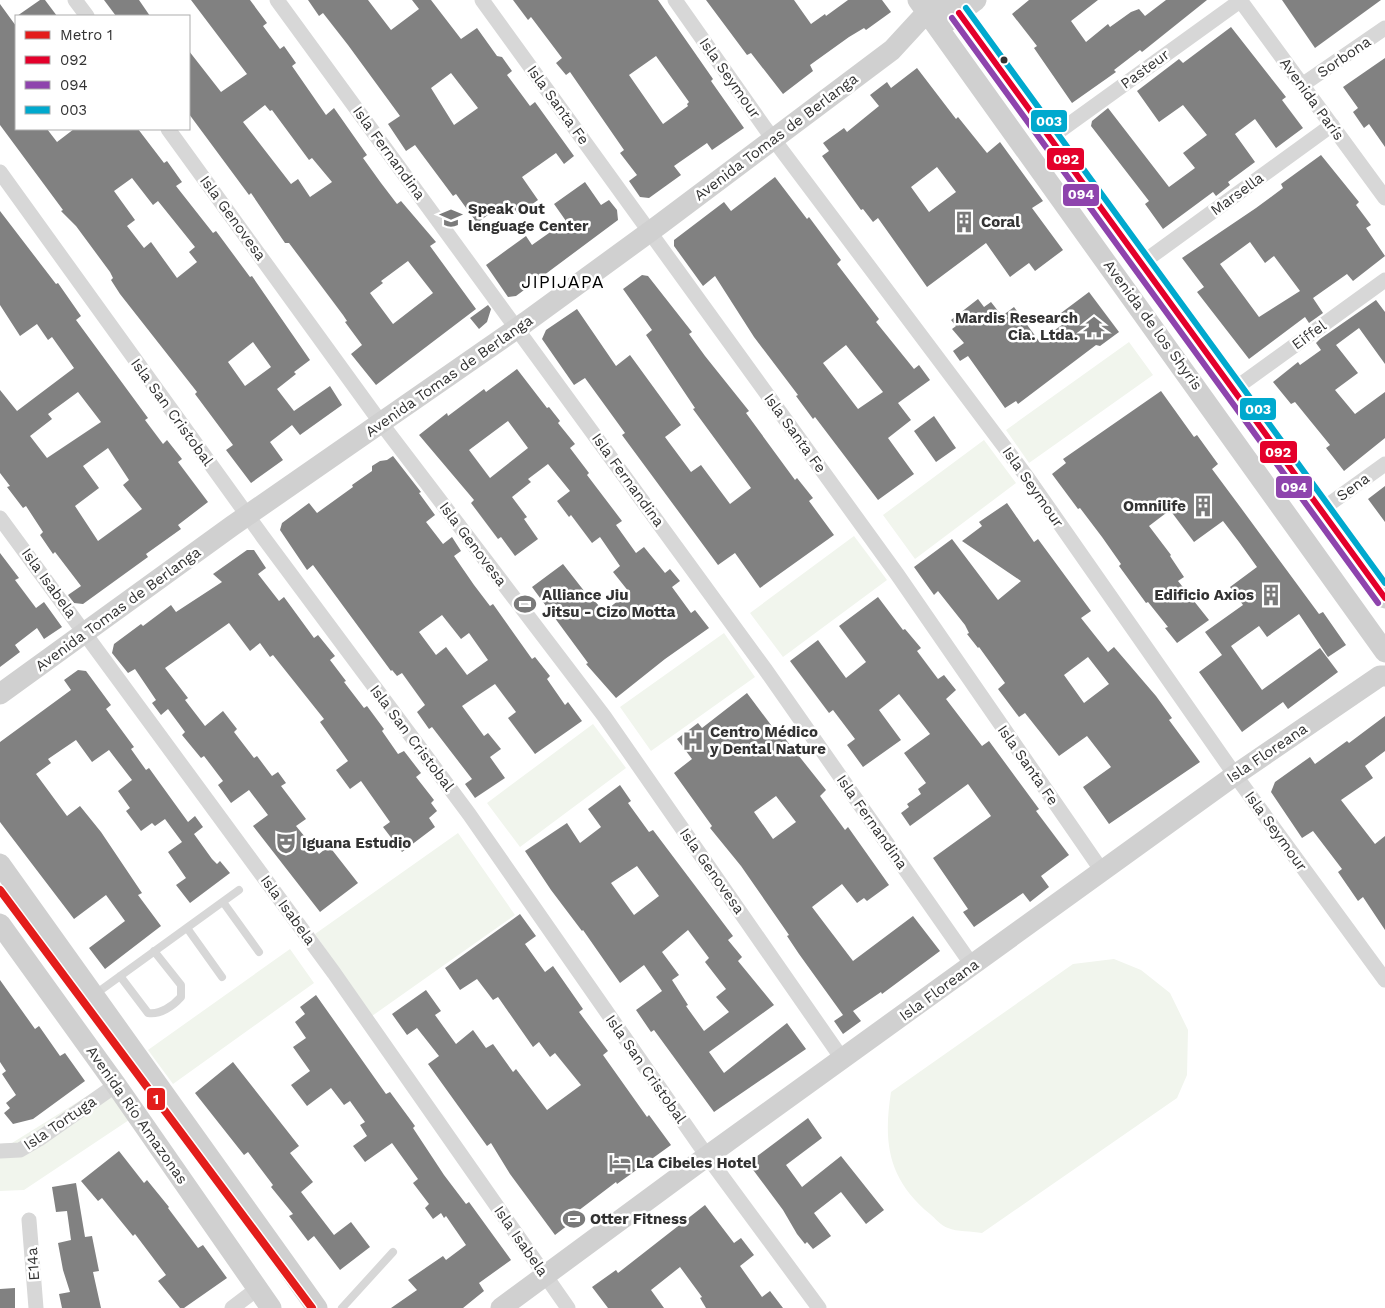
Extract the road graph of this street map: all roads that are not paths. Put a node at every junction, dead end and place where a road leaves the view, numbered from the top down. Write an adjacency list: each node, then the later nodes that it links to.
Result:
1 (75, 0): 9 (street)
2 (277, 0): 21 (street, Isla Fernandina)
3 (482, 0): 18 (street, Isla Santa Fe)
4 (675, 0): 14 (street, Isla Seymour)
5 (976, 0): 7 (main road, Avenida Tomas de Berlanga)
6 (1240, 0): 11 (street, Avenida París); 15 (street, Pasteur)
7 (951, 4): 8 (main road, Avenida Tomas de Berlanga); 15 (main road, Avenida de los Shyris)
8 (927, 13): 14 (main road, Avenida Tomas de Berlanga); 30 (main road, Avenida de los Shyris)
9 (86, 15)
10 (1385, 28): 11 (street, Sorbona)
11 (1302, 85): 12 (street, Avenida París)
12 (1332, 125): 17 (street, Avenida París); 19 (street, Marsella)
13 (169, 130): 23 (street, Isla Genovesa)
14 (773, 138): 18 (main road, Avenida Tomas de Berlanga); 33 (street, Isla Seymour)
15 (1050, 138): 19 (main road, Avenida de los Shyris)
16 (0, 172): 26 (street, Isla San Cristobal)
17 (1383, 191)
18 (650, 231): 21 (main road, Avenida Tomas de Berlanga); 35 (street, Isla Santa Fe)
19 (1142, 263): 22 (main road, Avenida de los Shyris)
20 (1385, 280): 22 (street, Eiffel)
21 (517, 328): 23 (main road, Avenida Tomas de Berlanga); 42 (street, Isla Fernandina)
22 (1233, 390): 25 (main road, Avenida de los Shyris)
23 (381, 423): 26 (main road, Avenida Tomas de Berlanga); 47 (street, Isla Genovesa)
24 (1385, 464): 25 (street, Sena)
25 (1321, 510): 28 (main road, Avenida de los Shyris)
26 (248, 516): 29 (main road, Avenida Tomas de Berlanga); 50 (street, Isla San Cristobal)
27 (0, 518): 29 (street, Isla Isabela)
28 (1385, 598)
29 (85, 633): 32 (main road, Avenida Tomas de Berlanga); 53 (street, Isla Isabela)
30 (1385, 652)
31 (1383, 672): 33 (main road, Isla Floreana)
32 (0, 694)
33 (1235, 775): 35 (main road, Isla Floreana); 45 (street, Isla Seymour)
34 (0, 864): 46 (main road)
35 (1102, 871): 42 (main road, Isla Floreana)
36 (239, 890): 37 (lane)
37 (223, 902): 39 (lane); 41 (lane)
38 (0, 924): 48 (main road, Avenida Río Amazonas)
39 (187, 928): 40 (lane); 44 (lane)
40 (154, 951): 43 (lane); 43 (lane)
41 (259, 952)
42 (972, 965): 47 (main road, Isla Floreana)
43 (120, 976): 46 (lane)
44 (222, 977)
45 (1385, 980)
46 (93, 996): 58 (main road)
47 (843, 1060): 50 (main road, Isla Floreana)
48 (116, 1085): 49 (street, Isla Tortuga); 54 (main road, Avenida Río Amazonas)
49 (0, 1151)
50 (707, 1156): 53 (main road, Isla Floreana); 62 (street, Isla San Cristobal)
51 (29, 1220): 55 (street, E14a)
52 (393, 1252): 59 (lane)
53 (546, 1276): 60 (main road, Isla Floreana); 61 (street, Isla Isabela)
54 (257, 1289): 56 (street); 57 (main road, Avenida Río Amazonas)
55 (36, 1308)
56 (232, 1308)
57 (271, 1308)
58 (317, 1308)
59 (342, 1308)
60 (501, 1308)
61 (568, 1308)
62 (819, 1308)

